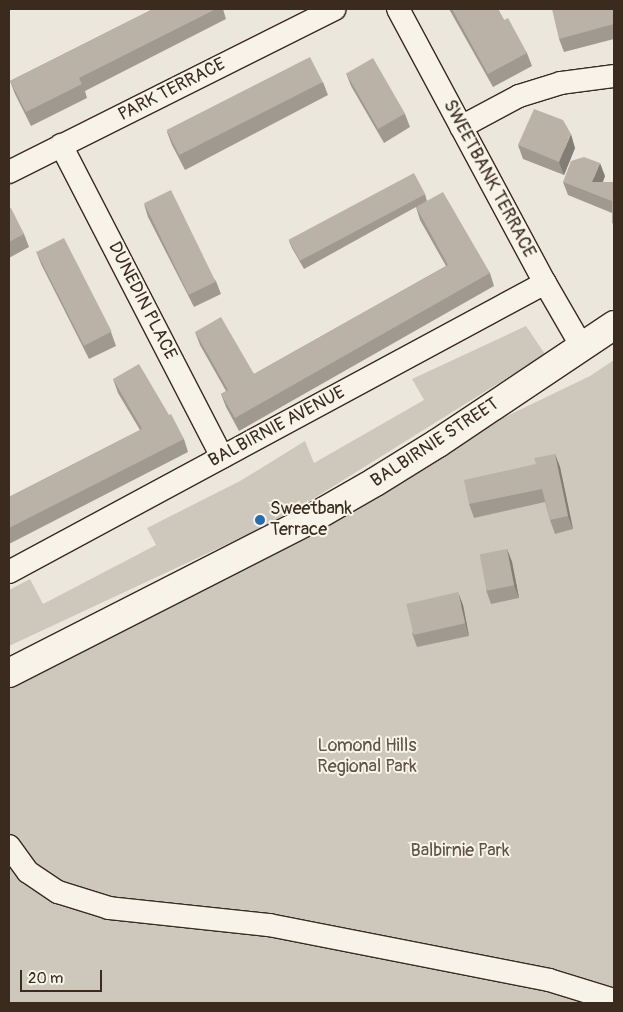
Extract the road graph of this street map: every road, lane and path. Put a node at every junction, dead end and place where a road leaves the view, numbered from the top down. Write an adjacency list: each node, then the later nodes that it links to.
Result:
1 (334, 9): 5 (street, PARK TERRACE)
2 (398, 9): 4 (street, SWEETBANK TERRACE)
3 (614, 76): 4 (street)
4 (461, 127): 7 (street, SWEETBANK TERRACE)
5 (62, 145): 6 (street, PARK TERRACE); 10 (street, DUNEDIN PLACE)
6 (9, 172)
7 (545, 283): 9 (street, SWEETBANK TERRACE); 10 (street, BALBIRNIE AVENUE)
8 (614, 325): 9 (main road, BALBIRNIE STREET)
9 (582, 347): 12 (main road, BALBIRNIE STREET)
10 (222, 456): 11 (street, BALBIRNIE AVENUE)
11 (9, 572)
12 (9, 674)
13 (9, 846): 14 (street)
14 (614, 1000)

